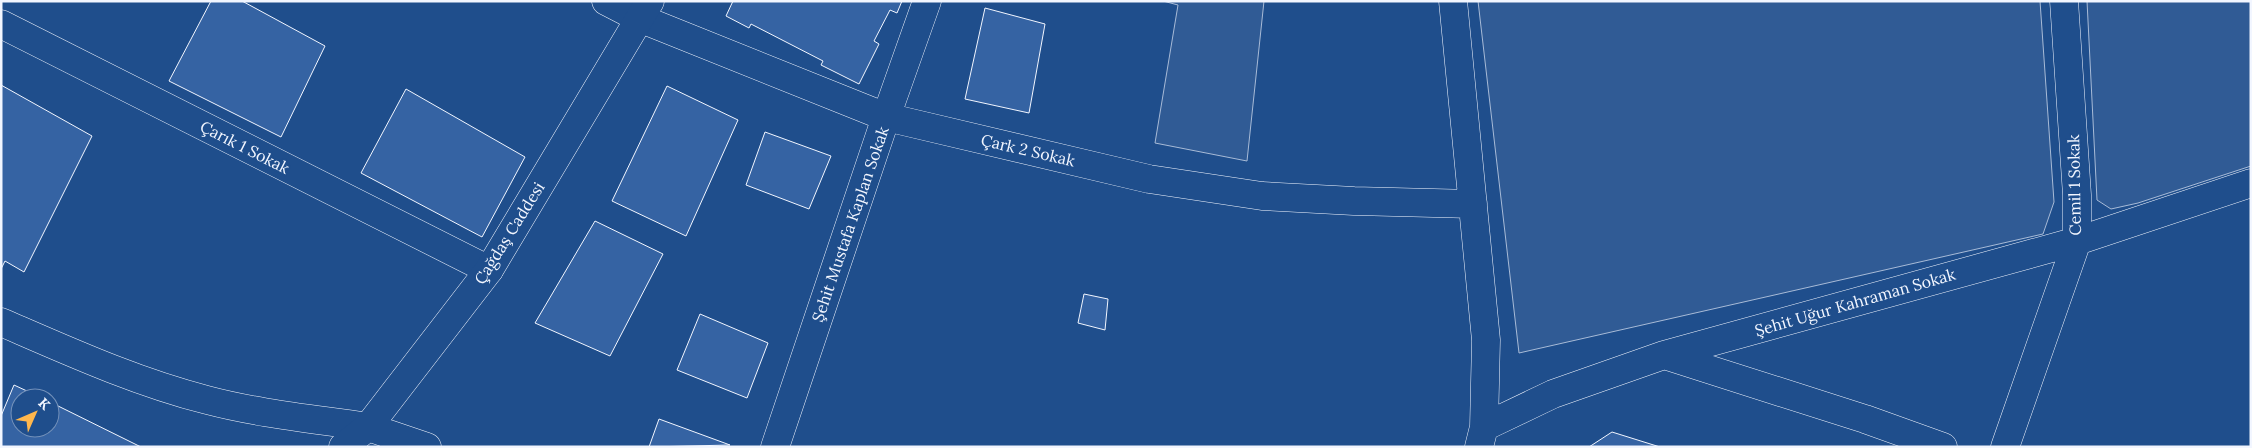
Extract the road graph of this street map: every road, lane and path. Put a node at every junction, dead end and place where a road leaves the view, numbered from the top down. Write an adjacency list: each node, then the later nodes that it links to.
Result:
1 (606, 1): 5 (street, Çark 2 Sokak)
2 (927, 1): 7 (street, Şehit Mustafa Kaplan Sokak)
3 (1453, 1): 9 (street)
4 (2064, 1): 10 (street, Cemil 1 Sokak)
5 (644, 10): 7 (street, Çark 2 Sokak); 11 (street, Çağdaş Caddesi)
6 (1, 24): 11 (street, Çarık 1 Sokak)
7 (886, 117): 9 (street, Çark 2 Sokak); 18 (street, Şehit Mustafa Kaplan Sokak)
8 (2251, 183): 10 (street, Şehit Uğur Kahraman Sokak)
9 (1473, 204): 15 (street)
10 (2076, 241): 13 (street, Şehit Uğur Kahraman Sokak); 20 (street, Cemil 1 Sokak)
11 (489, 270): 14 (street, Çağdaş Caddesi)
12 (1, 322): 14 (street)
13 (1664, 355): 15 (street, Şehit Uğur Kahraman Sokak); 19 (street)
14 (368, 427): 16 (street, Çağdaş Caddesi); 17 (street)
15 (1482, 437)
16 (343, 447)
17 (427, 447)
18 (775, 447)
19 (1943, 447)
20 (2005, 447)

